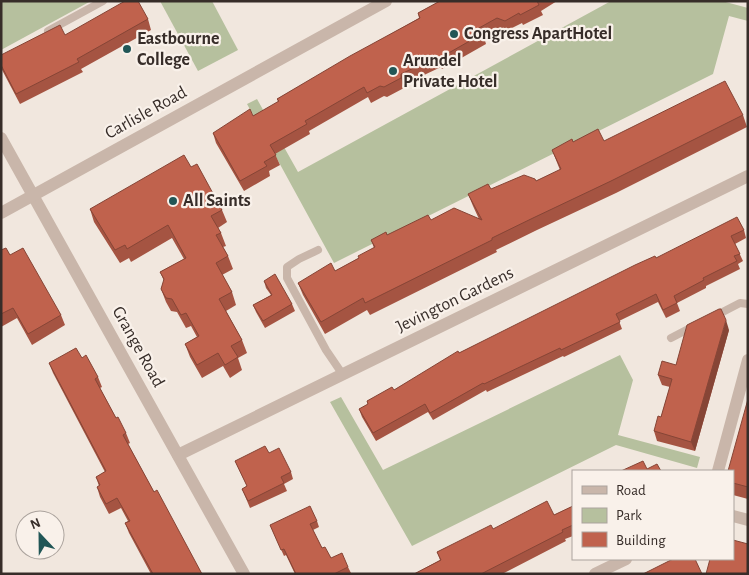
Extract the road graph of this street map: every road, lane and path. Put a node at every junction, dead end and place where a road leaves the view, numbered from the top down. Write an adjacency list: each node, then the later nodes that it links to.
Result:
1 (103, 1): 3 (lane)
2 (384, 2): 6 (street, Carlisle Road)
3 (44, 34)
4 (1, 138): 6 (street, Grange Road)
5 (748, 176): 12 (street, Jevington Gardens)
6 (33, 195): 7 (street, Carlisle Road); 13 (street, Grange Road)
7 (1, 213)
8 (318, 250): 12 (lane)
9 (748, 304): 10 (lane)
10 (672, 338)
11 (748, 360): 14 (street)
12 (343, 375): 13 (street, Jevington Gardens)
13 (178, 455): 18 (street, Grange Road)
14 (718, 470)
15 (734, 516): 16 (street)
16 (748, 520)
17 (624, 560): 19 (street)
18 (244, 574)
19 (595, 574)

